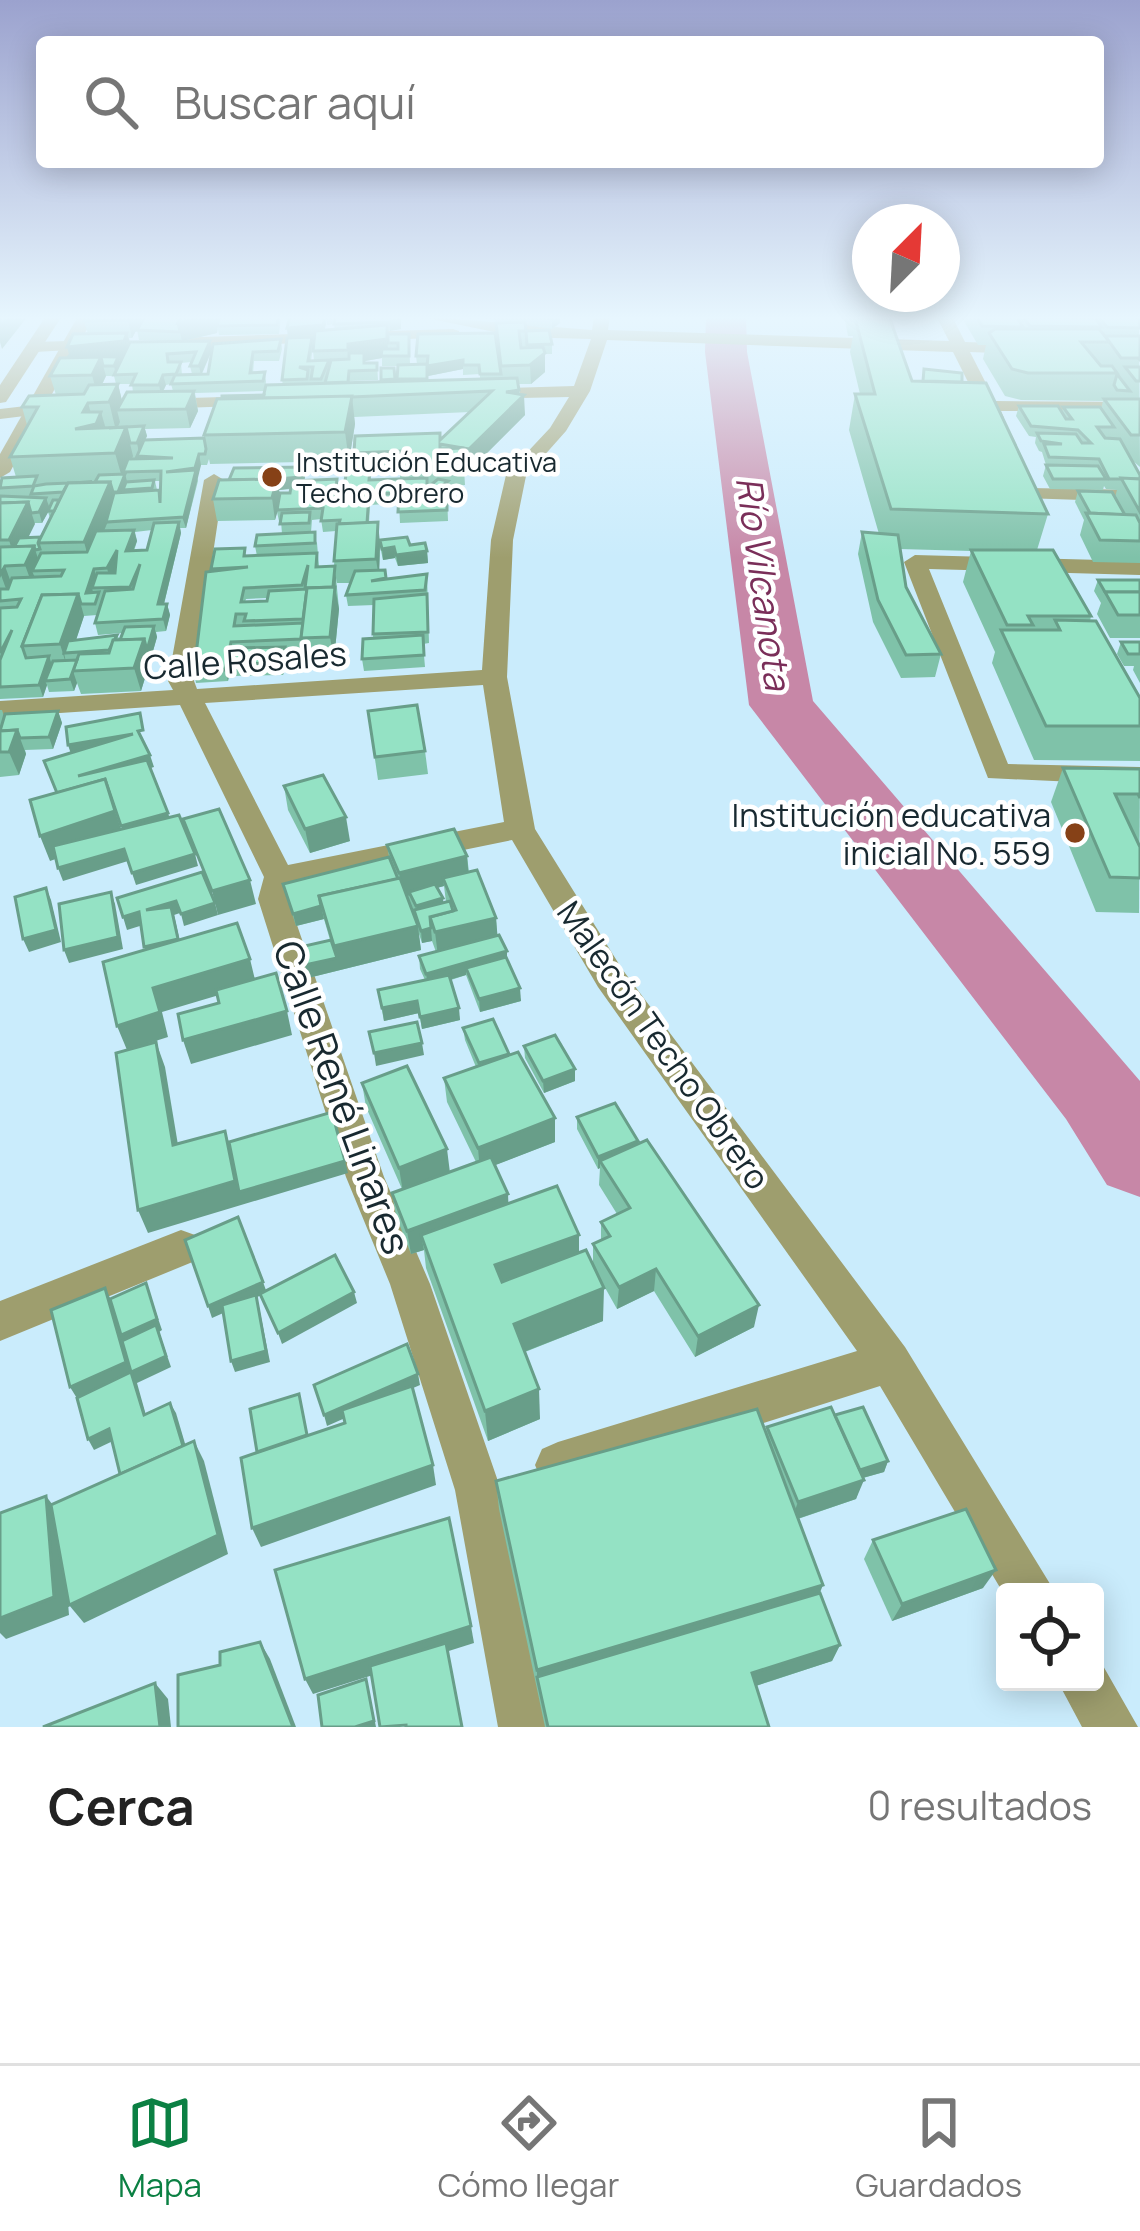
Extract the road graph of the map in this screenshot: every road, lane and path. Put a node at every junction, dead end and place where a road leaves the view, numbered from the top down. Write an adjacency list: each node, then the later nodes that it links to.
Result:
1 (43, 397): 9 (street)
2 (578, 397): 15 (street, Malecón Techo Obrero)
3 (984, 397): 7 (street)
4 (274, 401): 5 (street)
5 (131, 405)
6 (84, 406): 9 (street)
7 (989, 406): 8 (street); 13 (street)
8 (1140, 406)
9 (37, 408): 10 (street); 11 (street)
10 (0, 414)
11 (0, 472)
12 (214, 480): 16 (street, Calle René Linares)
13 (1140, 496)
14 (1140, 568): 18 (street)
15 (494, 676): 16 (street, Calle Rosales); 19 (street, Malecón Techo Obrero)
16 (186, 697): 17 (street, Calle Rosales); 20 (street, Calle René Linares)
17 (0, 709)
18 (1140, 776)
19 (520, 829): 20 (street); 23 (street, Malecón Techo Obrero)
20 (279, 877): 24 (street, Calle René Linares)
21 (181, 1248): 22 (street)
22 (0, 1321)
23 (890, 1362): 24 (street); 25 (street, Malecón Techo Obrero)
24 (478, 1490): 27 (street, Calle René Linares)
25 (1025, 1583)
26 (1090, 1691): 28 (street)
27 (524, 1727)
28 (1112, 1727)

